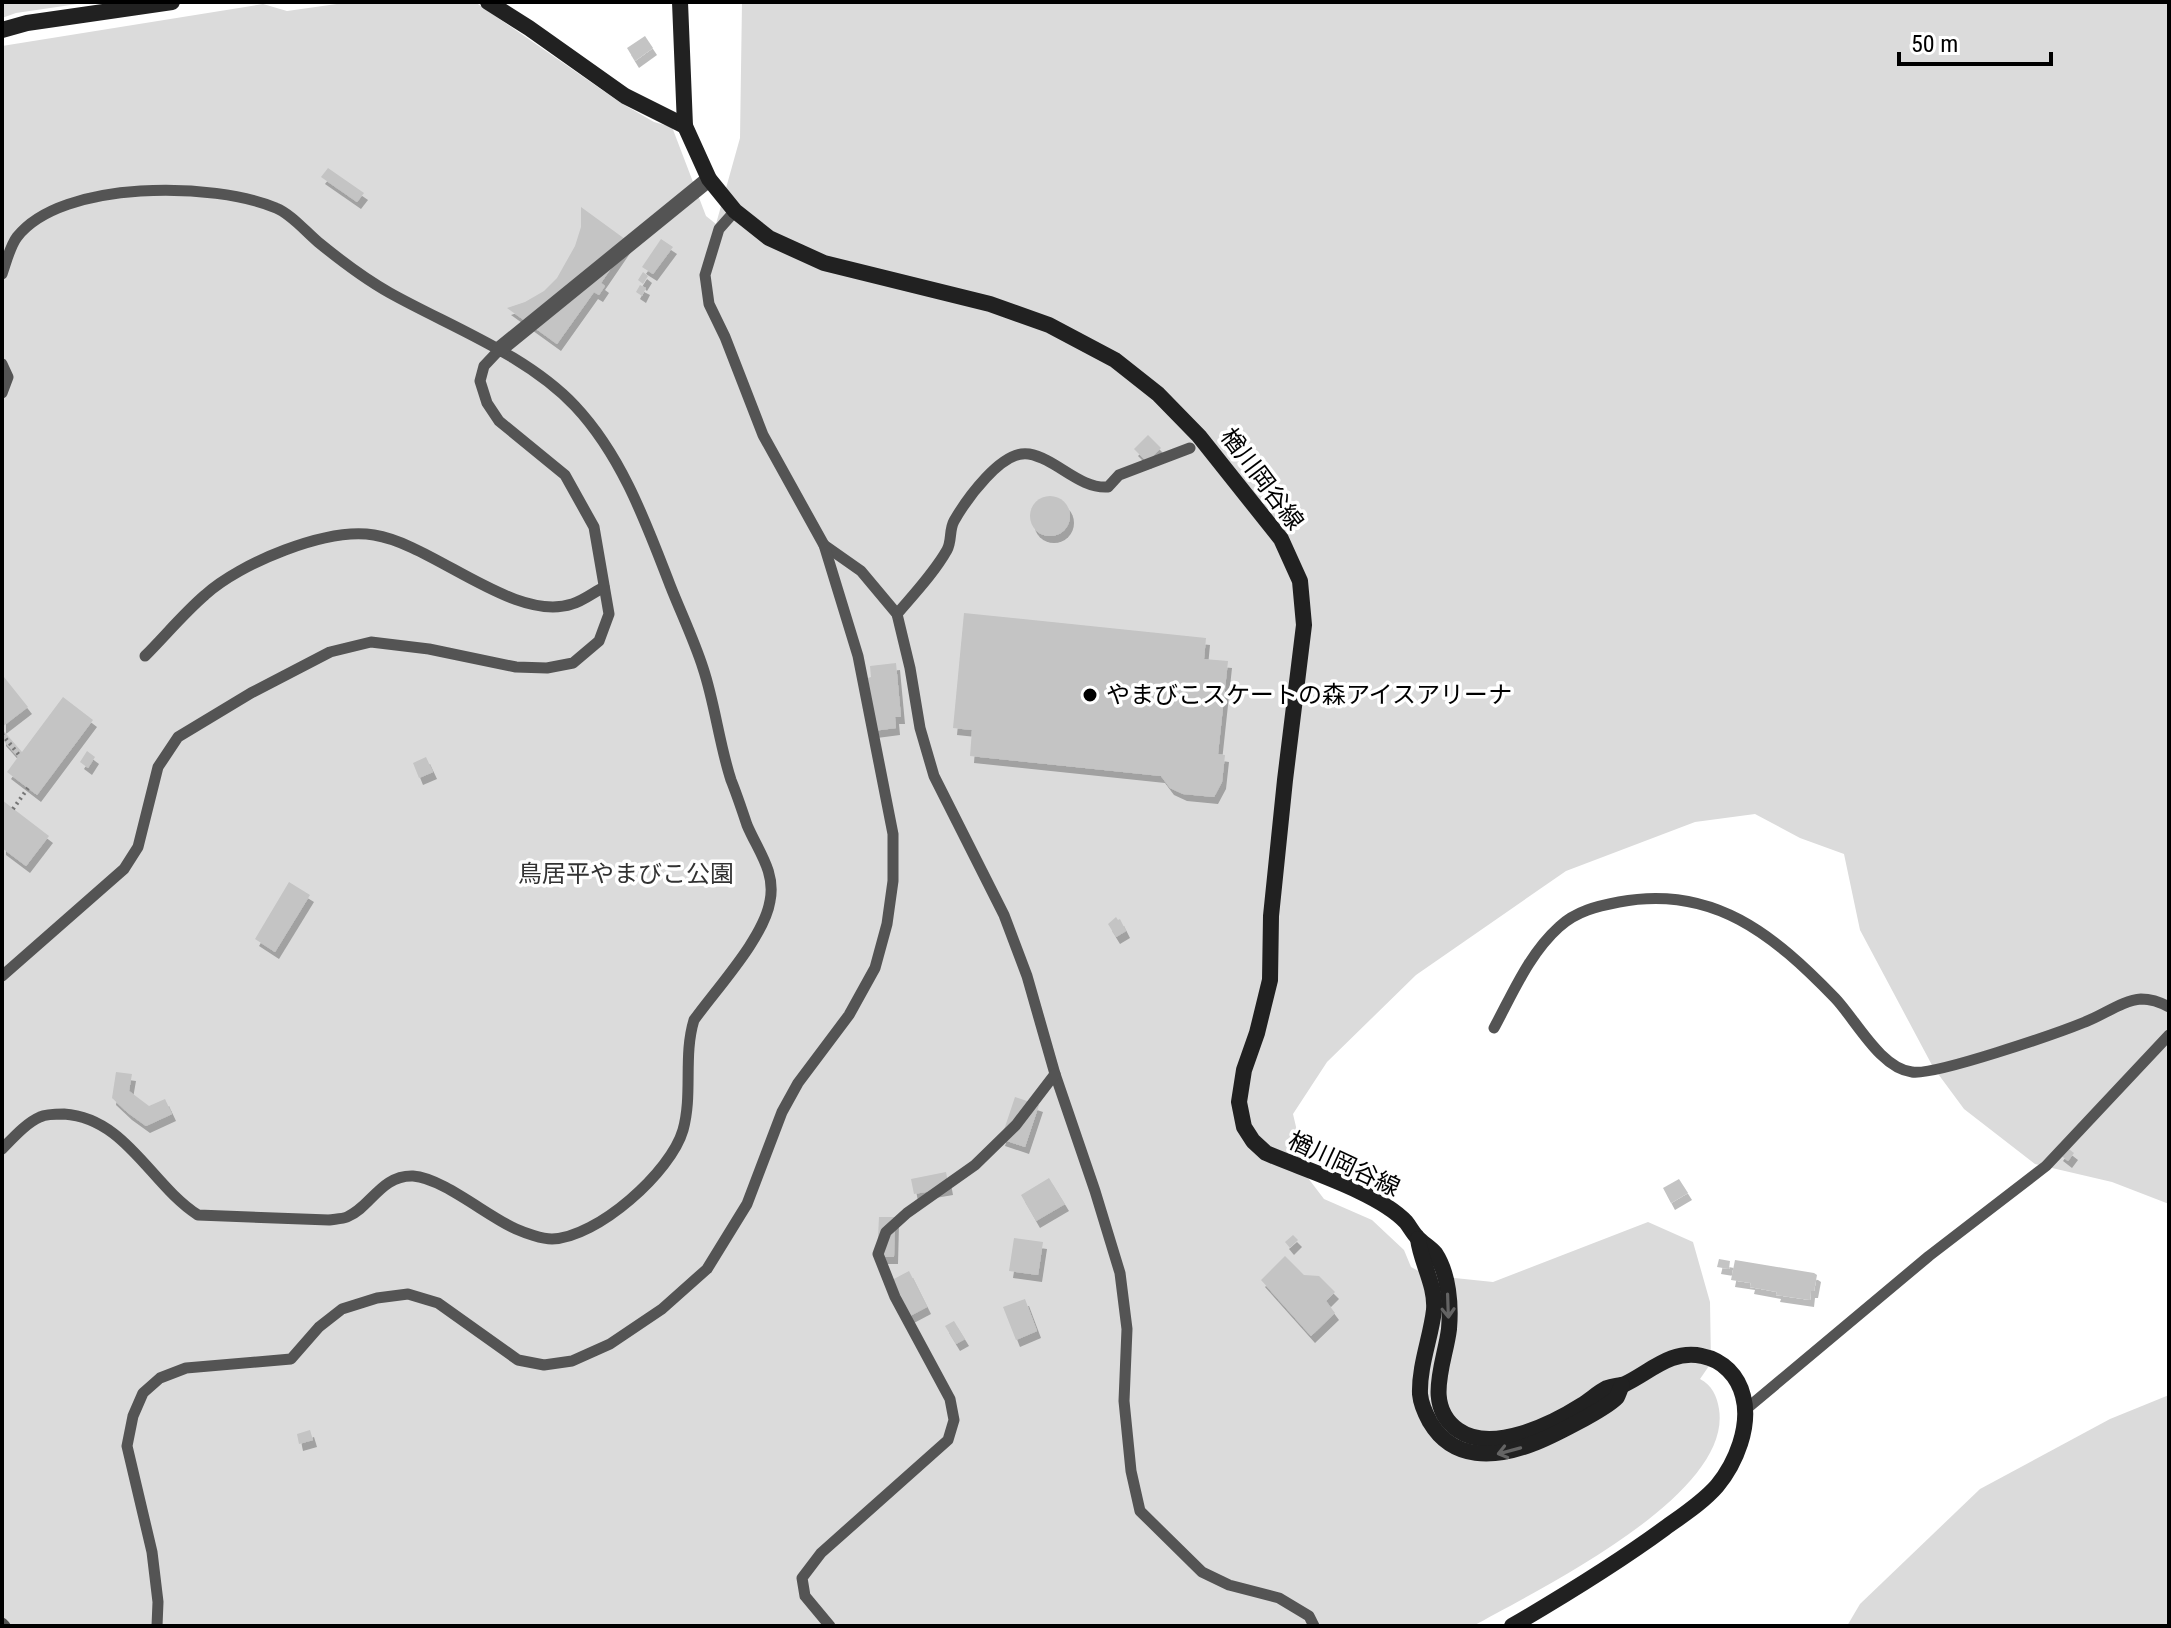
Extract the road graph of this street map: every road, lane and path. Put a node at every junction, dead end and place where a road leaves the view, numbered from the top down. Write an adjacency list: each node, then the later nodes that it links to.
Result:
1 (172, 2): 4 (main road)
2 (488, 2): 5 (main road)
3 (680, 2): 5 (main road, 楢川岡谷線)
4 (2, 30)
5 (685, 126): 6 (main road, 楢川岡谷線)
6 (709, 179): 7 (main road, 楢川岡谷線); 9 (street)
7 (735, 211): 13 (lane); 27 (main road, 楢川岡谷線)
8 (2, 274): 9 (lane)
9 (500, 349): 14 (lane); 26 (lane)
10 (2, 364): 11 (lane)
11 (2, 393)
12 (1190, 448): 15 (lane)
13 (824, 545): 15 (lane); 28 (lane)
14 (604, 587): 16 (lane); 21 (lane)
15 (897, 614): 25 (lane)
16 (145, 656)
17 (2, 734): 18 (path)
18 (19, 755)
19 (28, 788): 20 (path)
20 (13, 809)
21 (2, 976)
22 (2169, 1007): 23 (lane)
23 (1494, 1028)
24 (2169, 1035): 27 (lane)
25 (1055, 1074): 29 (lane); 30 (lane)
26 (2, 1149)
27 (1745, 1410): 31 (main road)
28 (157, 1626)
29 (830, 1626)
30 (1314, 1626)
31 (1512, 1626)

